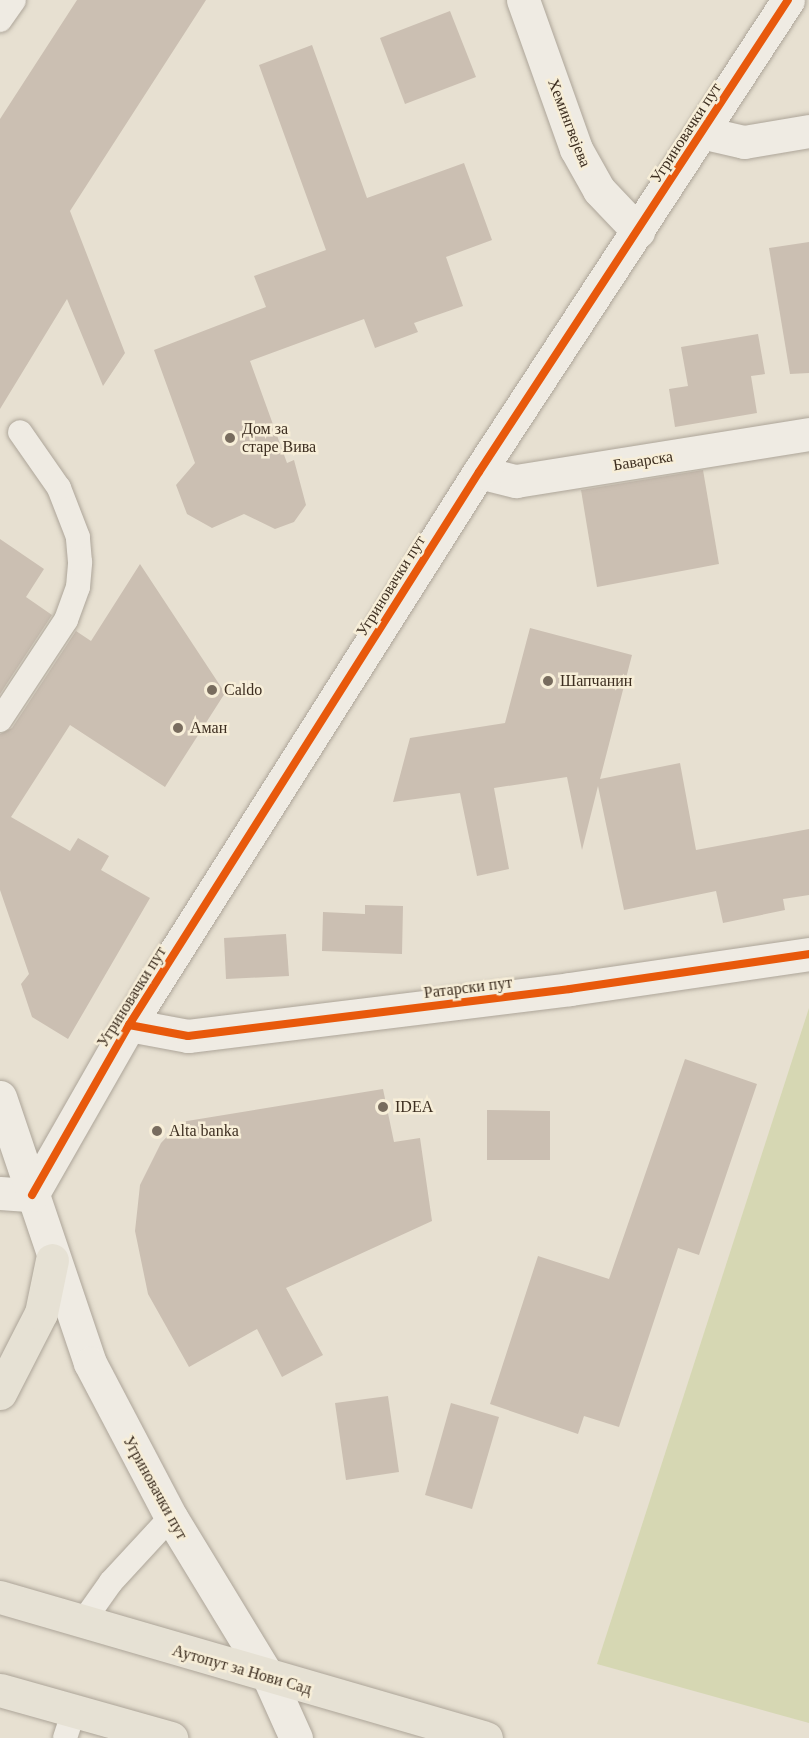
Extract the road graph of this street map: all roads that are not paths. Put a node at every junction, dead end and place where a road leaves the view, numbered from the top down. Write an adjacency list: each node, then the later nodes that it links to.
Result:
1 (14, 0): 4 (lane)
2 (524, 0): 7 (street, Хемингвејева)
3 (778, 5): 6 (street, Угриновачки пут)
4 (0, 20)
5 (809, 131): 6 (street)
6 (705, 133): 7 (street, Угриновачки пут)
7 (638, 231): 10 (street, Угриновачки пут)
8 (20, 432): 11 (lane)
9 (809, 434): 10 (street, Баварска)
10 (479, 472): 13 (street, Угриновачки пут)
11 (0, 720)
12 (809, 954): 13 (street, Ратарски пут)
13 (129, 1025): 16 (street, Угриновачки пут)
14 (0, 1097): 16 (street)
15 (0, 1193): 16 (street)
16 (32, 1195): 17 (street, Угриновачки пут)
17 (52, 1260): 18 (main road); 19 (street, Угриновачки пут)
18 (0, 1393)
19 (171, 1517): 21 (lane); 22 (street, Угриновачки пут)
20 (0, 1597): 21 (main road, Аутопут за Нови Сад)
21 (82, 1623): 22 (main road, Аутопут за Нови Сад)
22 (269, 1678): 26 (street); 27 (street); 28 (main road, Аутопут за Нови Сад)
23 (0, 1690): 24 (main road)
24 (69, 1725): 25 (main road)
25 (171, 1738)
26 (296, 1738)
27 (321, 1738)
28 (486, 1738)

